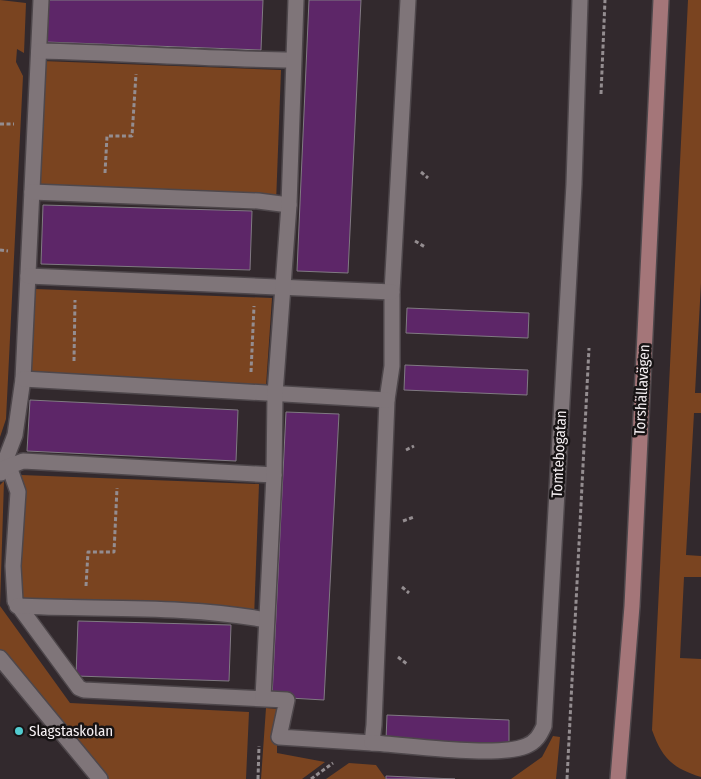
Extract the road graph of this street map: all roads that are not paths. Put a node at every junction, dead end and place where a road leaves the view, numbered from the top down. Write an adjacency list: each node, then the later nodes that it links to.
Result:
1 (41, 0): 6 (street)
2 (296, 0): 7 (street)
3 (408, 0): 12 (street)
4 (580, 0): 22 (street, Tomtebogatan)
5 (661, 0): 24 (main road, Torshällavägen)
6 (39, 52): 7 (street); 8 (street)
7 (293, 60): 9 (street)
8 (32, 192): 9 (street); 10 (street)
9 (288, 205): 11 (street)
10 (28, 276): 11 (street); 13 (street)
11 (283, 287): 12 (street); 14 (street)
12 (392, 292): 15 (street)
13 (23, 379): 14 (street); 16 (street)
14 (275, 394): 15 (street); 17 (street)
15 (387, 400): 22 (street)
16 (1, 473): 17 (street); 18 (street)
17 (274, 475): 19 (street)
18 (17, 606): 19 (street); 21 (street)
19 (266, 620): 21 (street)
20 (0, 658): 23 (street)
21 (262, 698): 22 (street, Tomtebogatan)
22 (372, 743)
23 (100, 779)
24 (618, 779)

